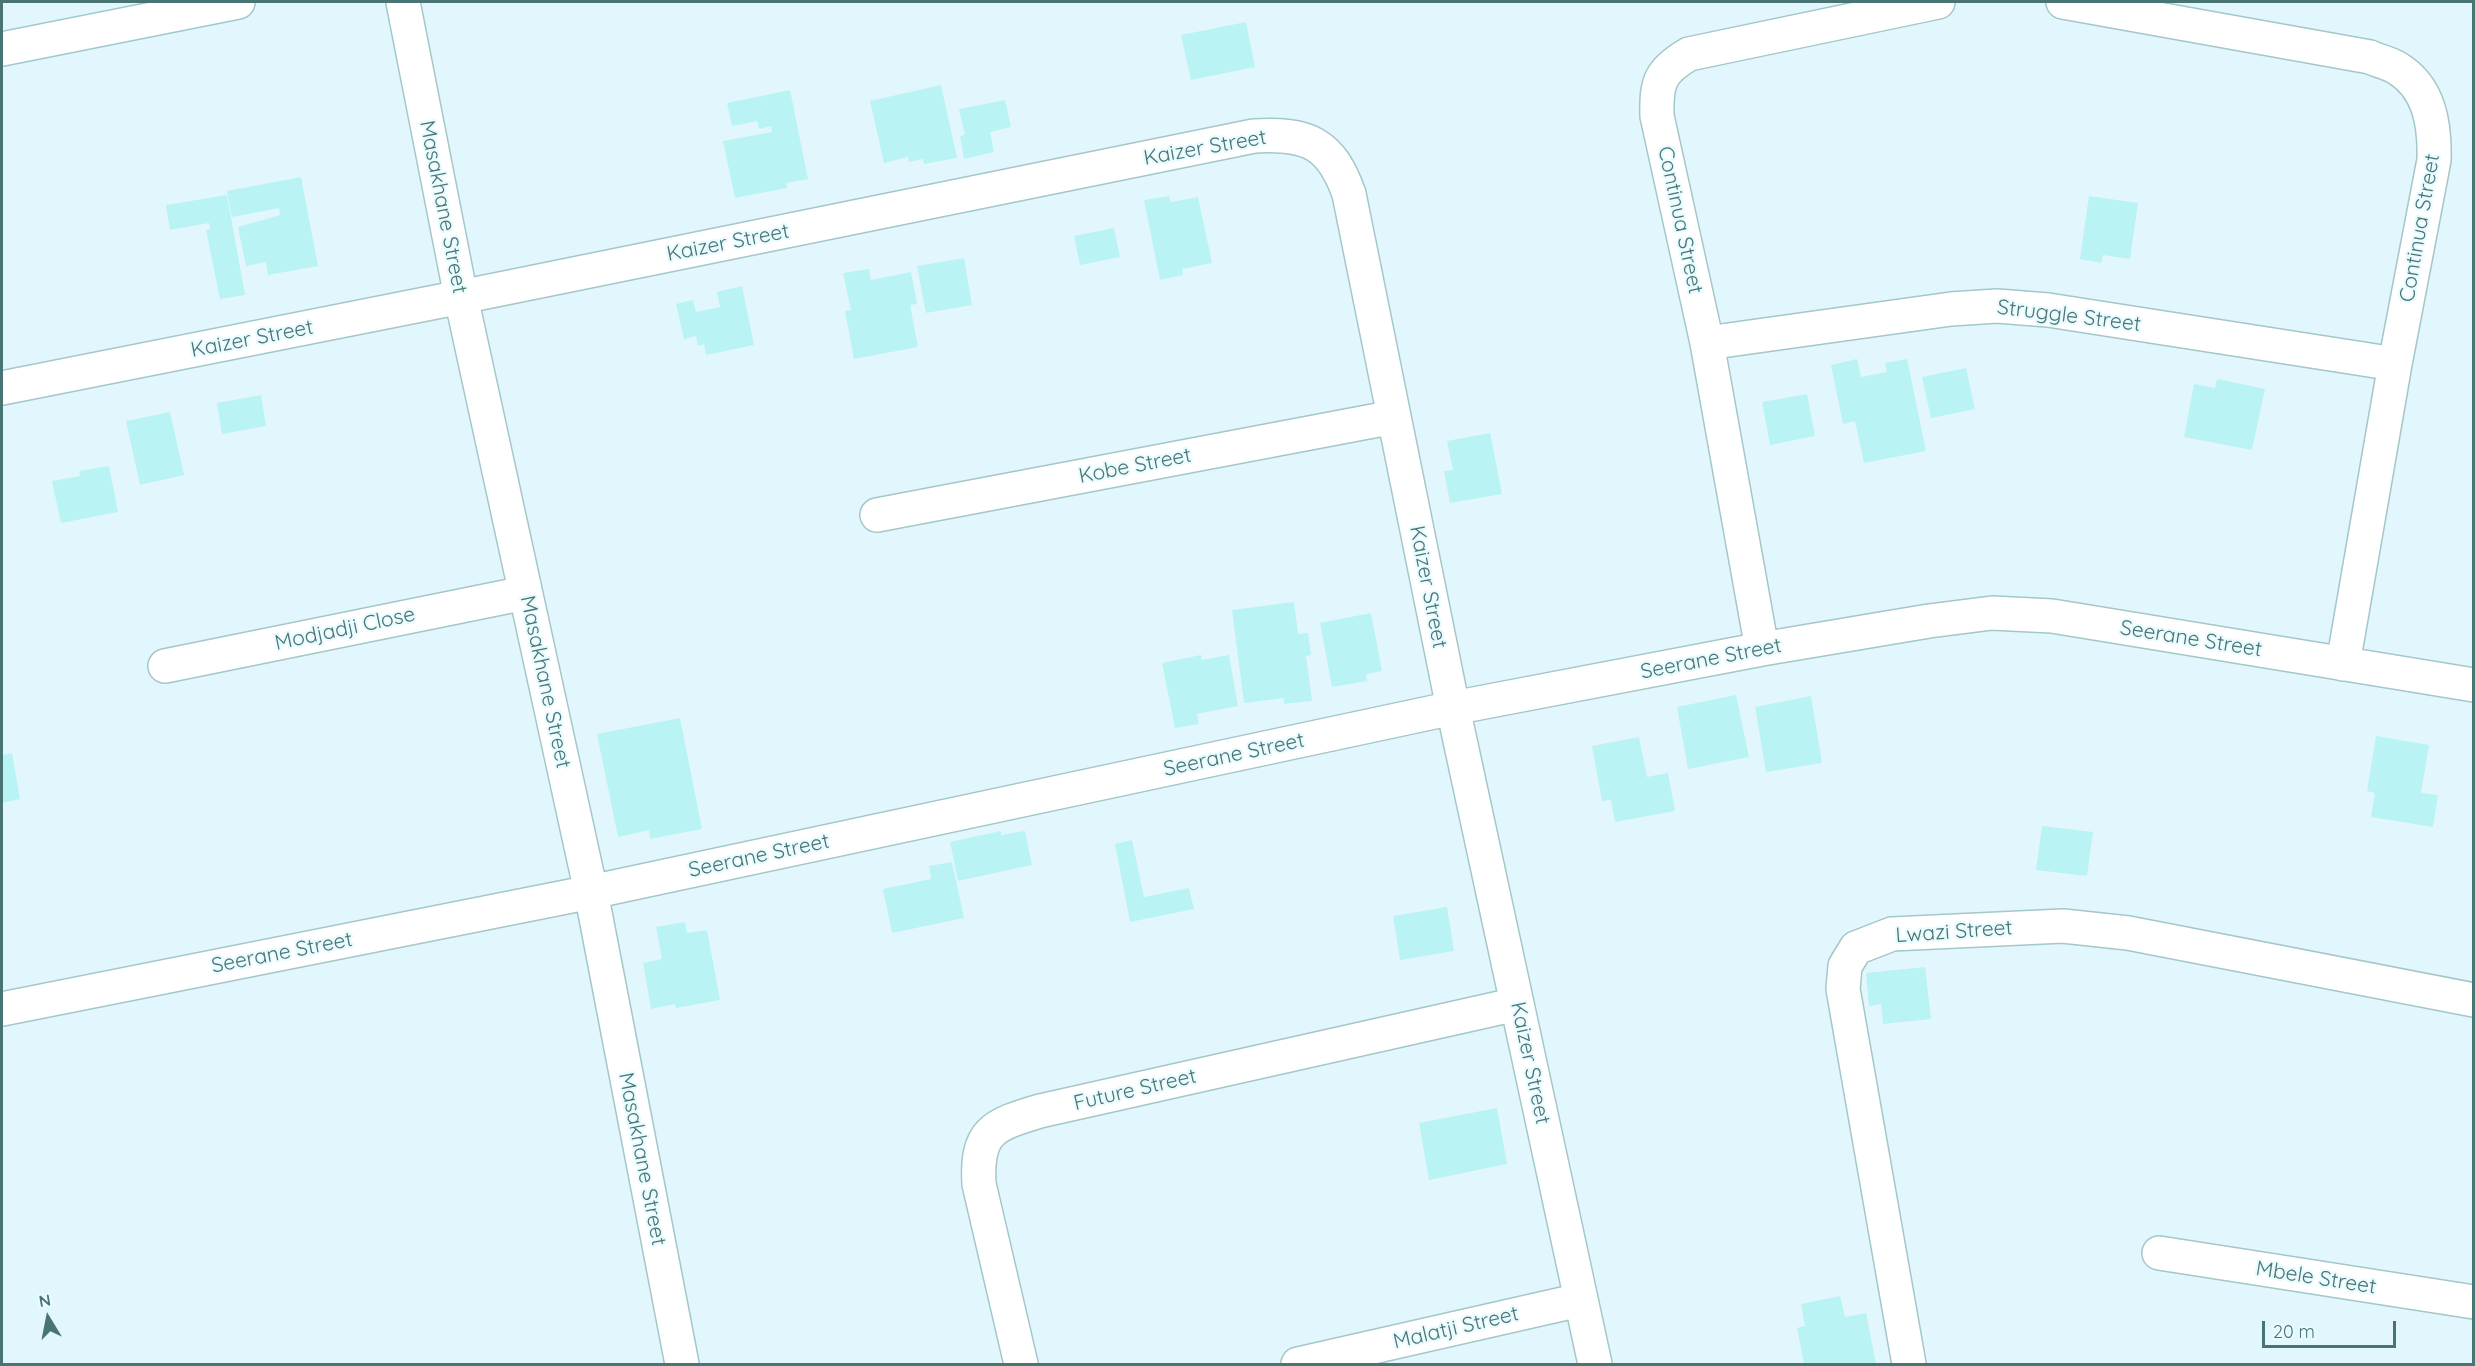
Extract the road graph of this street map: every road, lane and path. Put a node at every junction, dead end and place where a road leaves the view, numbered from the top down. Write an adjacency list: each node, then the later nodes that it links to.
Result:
1 (238, 2): 5 (street)
2 (403, 2): 6 (street, Masakhane Street)
3 (1938, 2): 7 (street, Continua Street)
4 (2063, 2): 8 (street, Continua Street)
5 (2, 49)
6 (461, 297): 9 (street, Kaizer Street); 10 (street, Kaizer Street); 12 (street, Masakhane Street)
7 (1707, 343): 8 (street, Struggle Street); 13 (street, Continua Street)
8 (2395, 364): 14 (street, Continua Street)
9 (2, 388)
10 (1394, 417): 11 (street, Kobe Street); 17 (street, Kaizer Street)
11 (877, 516)
12 (525, 592): 15 (street, Modjadji Close); 18 (street, Masakhane Street)
13 (1762, 649): 14 (street, Seerane Street); 17 (street, Seerane Street)
14 (2343, 664): 16 (street, Seerane Street)
15 (165, 666)
16 (2474, 685)
17 (1453, 708): 18 (street, Seerane Street); 20 (street, Kaizer Street)
18 (591, 892): 21 (street, Seerane Street); 25 (street, Masakhane Street)
19 (2474, 1000): 29 (street, Lwazi Street)
20 (1517, 1004): 23 (street, Kaizer Street); 26 (street, Future Street)
21 (2, 1009)
22 (2159, 1253): 24 (street, Mbele Street)
23 (1580, 1300): 27 (street, Malatji Street); 28 (street, Kaizer Street)
24 (2474, 1302)
25 (682, 1365)
26 (1021, 1365)
27 (1298, 1365)
28 (1595, 1365)
29 (1909, 1365)

